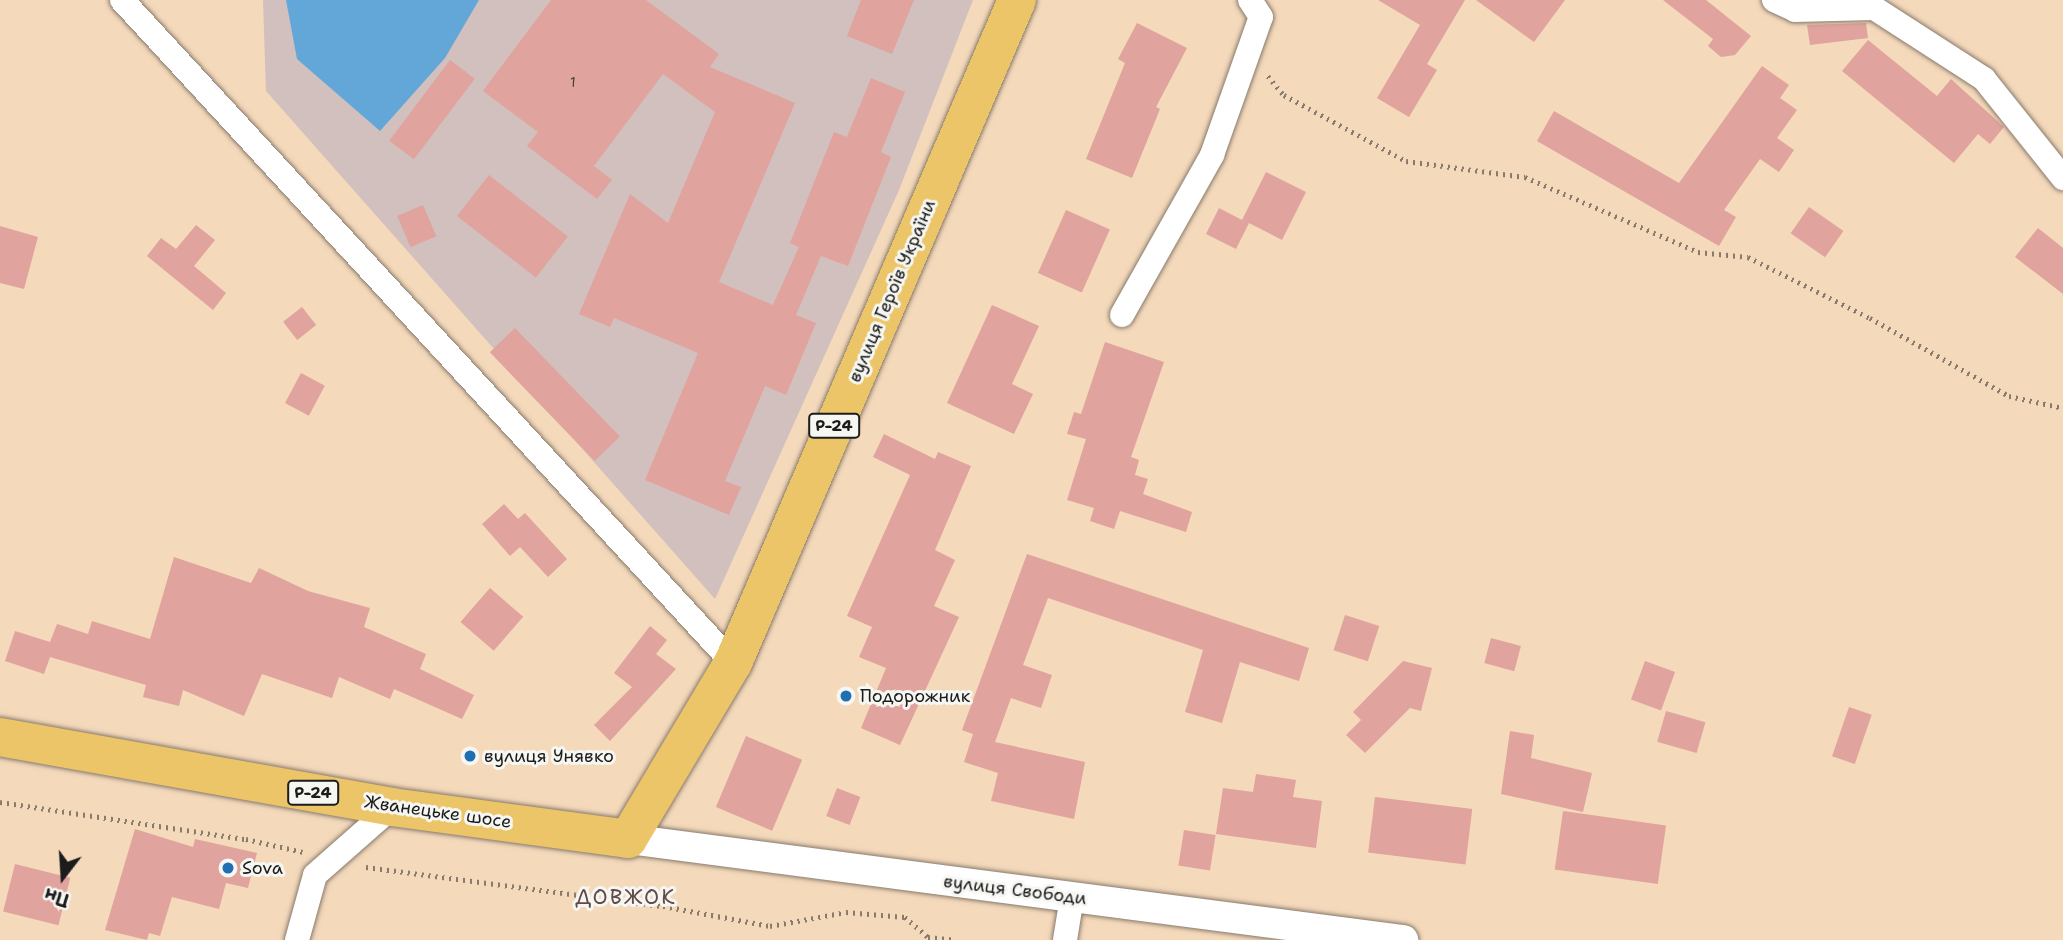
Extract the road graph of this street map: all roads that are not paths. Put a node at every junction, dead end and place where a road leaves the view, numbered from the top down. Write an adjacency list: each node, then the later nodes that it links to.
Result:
1 (122, 0): 7 (street)
2 (1017, 0): 7 (main road, вулиця Героїв України / Р-24)
3 (1250, 0): 6 (street)
4 (1774, 0): 5 (street)
5 (2063, 178)
6 (1122, 316)
7 (733, 663): 10 (main road, вулиця Героїв України / Р-24)
8 (0, 737): 9 (main road, Жванецьке шосе / Р-24)
9 (391, 807): 10 (main road, Жванецьке шосе / Р-24); 12 (street)
10 (628, 839): 11 (street, вулиця Свободи)
11 (1072, 897): 13 (street); 14 (street, вулиця Свободи)
12 (297, 940)
13 (1065, 940)
14 (1403, 940)

